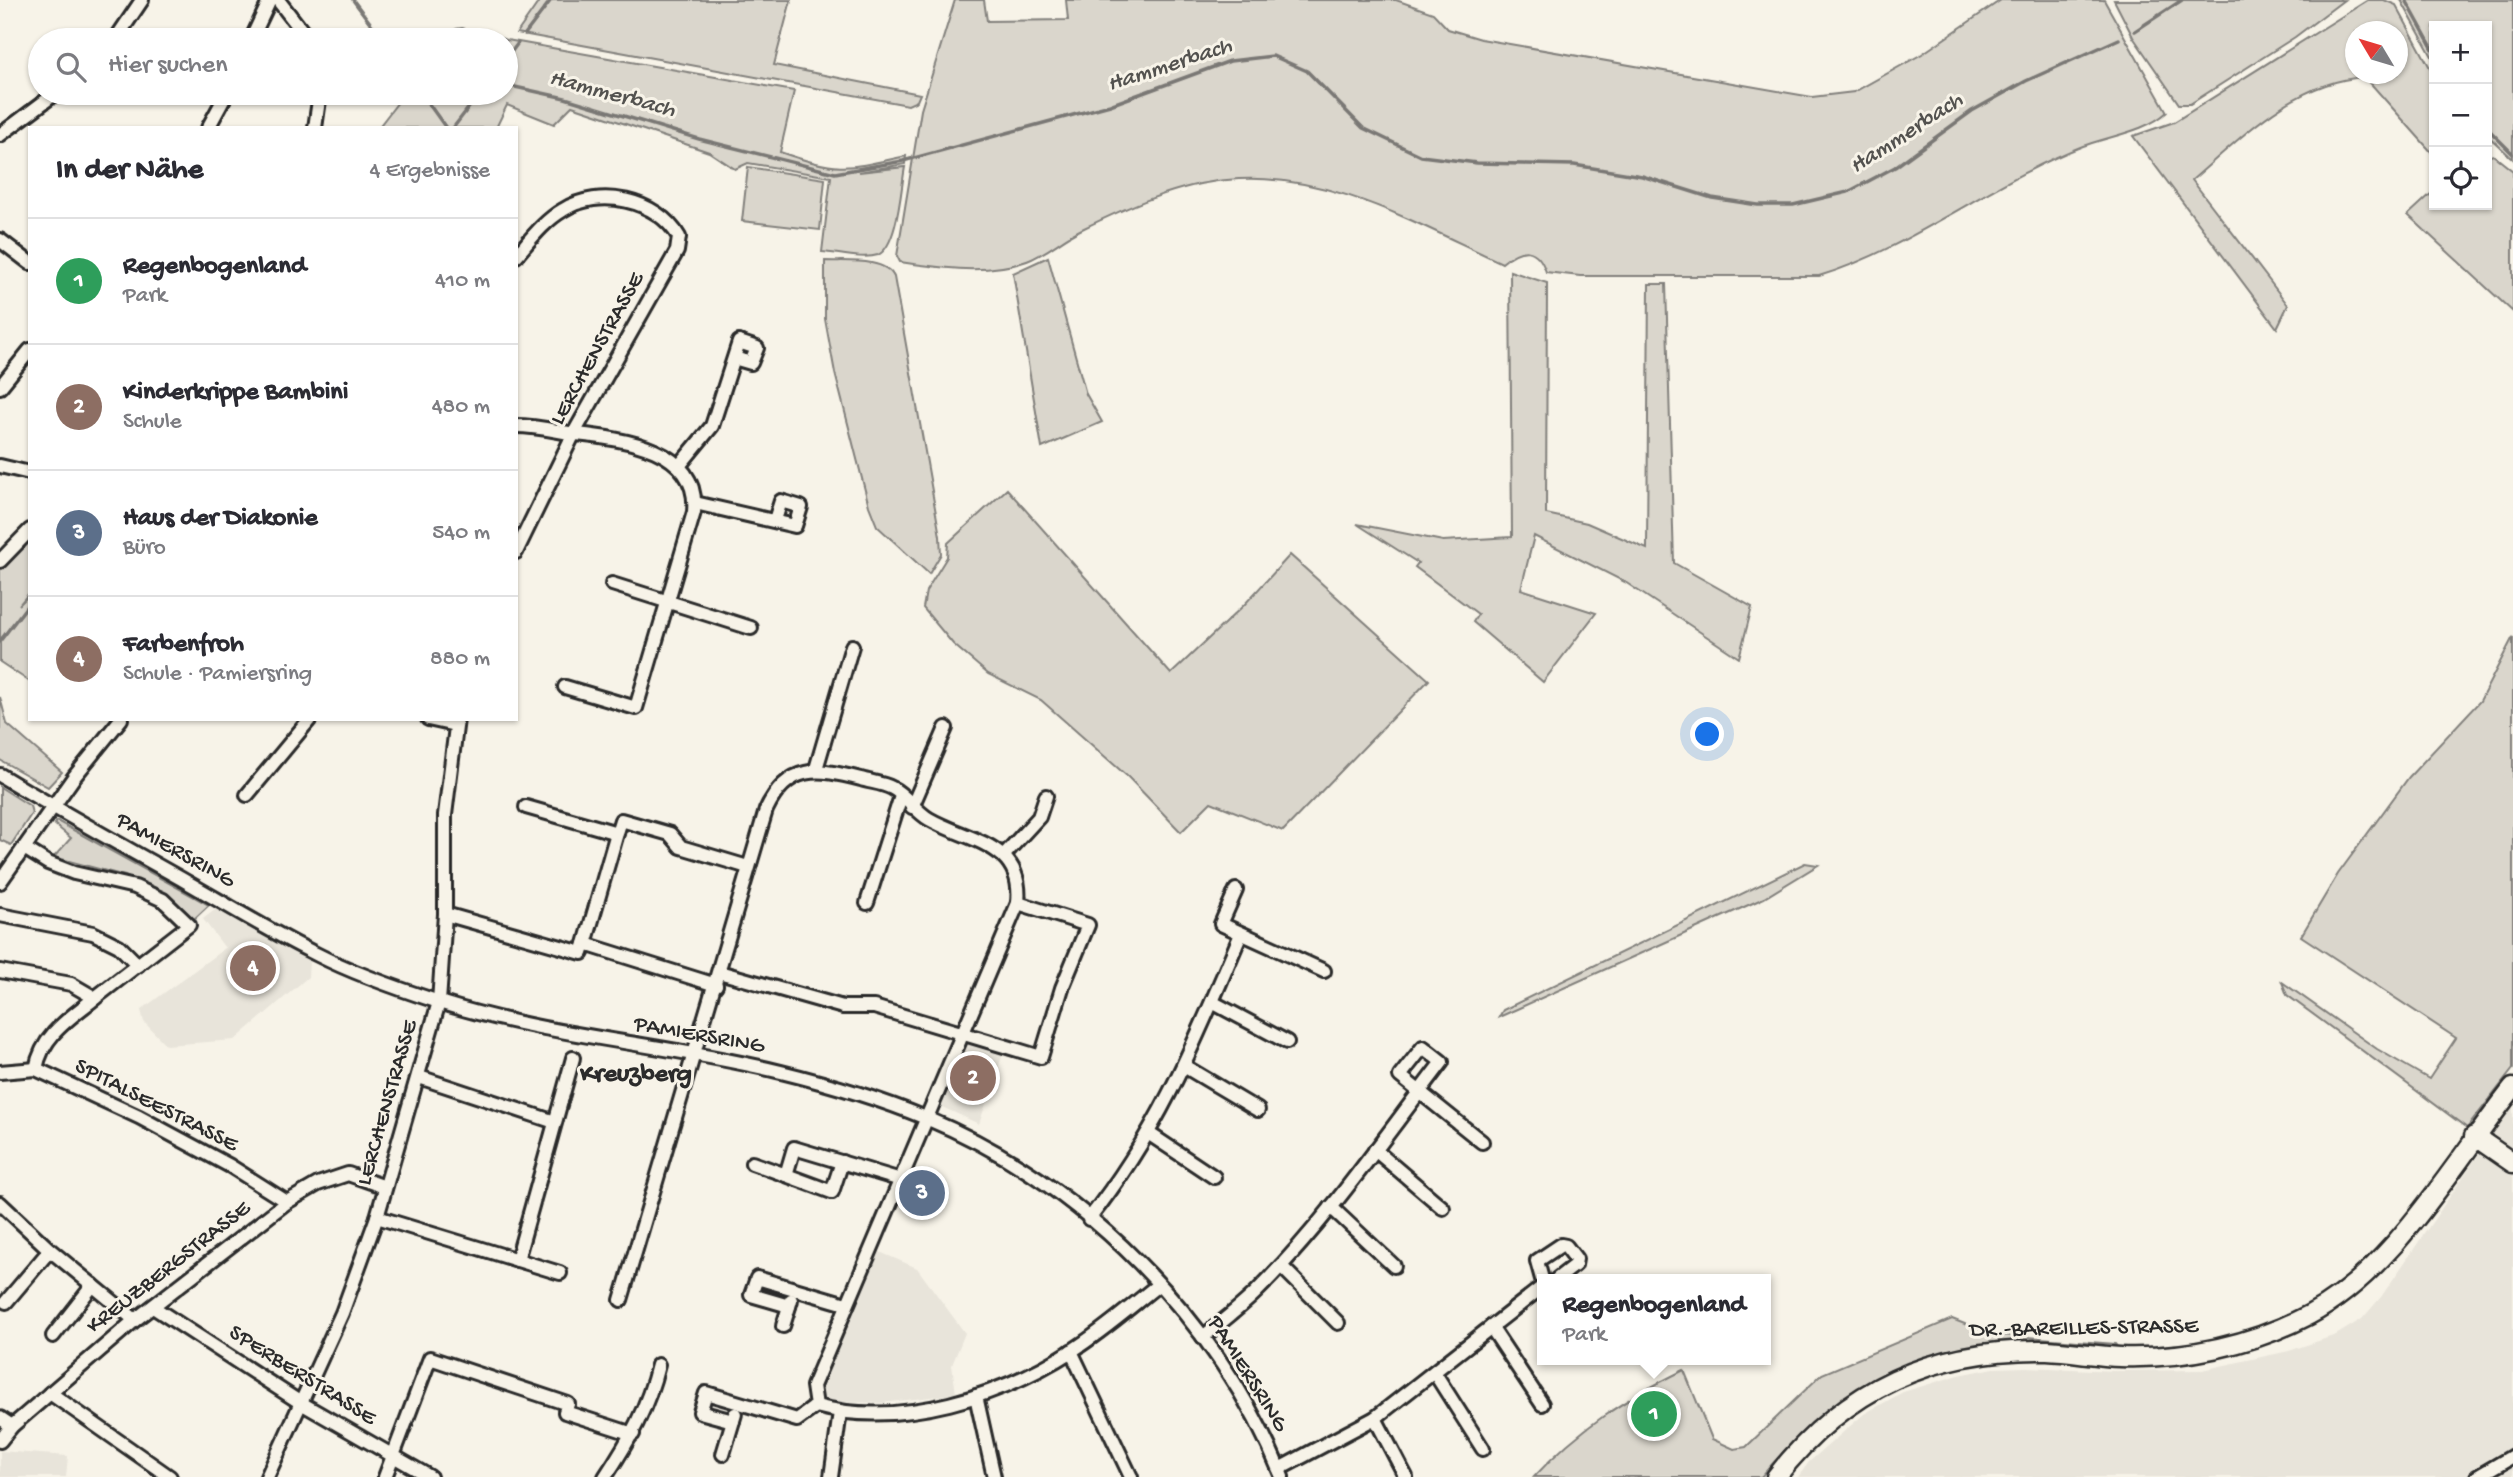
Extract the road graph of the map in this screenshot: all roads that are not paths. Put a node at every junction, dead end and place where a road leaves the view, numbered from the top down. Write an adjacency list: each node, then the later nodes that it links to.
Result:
1 (142, 0): 4 (street)
2 (270, 0): 5 (street)
3 (278, 0): 6 (street)
4 (123, 28)
5 (257, 28)
6 (300, 28)
7 (40, 105): 12 (street)
8 (220, 105): 10 (street)
9 (318, 105): 11 (street)
10 (209, 126)
11 (315, 126)
12 (0, 135)
13 (0, 240): 15 (street)
14 (518, 254): 20 (street, LERCHENSTRASSE)
15 (28, 261)
16 (28, 352): 18 (street)
17 (734, 358): 22 (street)
18 (0, 387)
19 (518, 426): 20 (street)
20 (574, 433): 22 (street); 27 (street, LERCHENSTRASSE)
21 (0, 466): 23 (street)
22 (679, 466): 24 (street)
23 (28, 473)
24 (695, 503): 25 (street); 30 (street)
25 (775, 520)
26 (28, 532): 28 (street)
27 (518, 548)
28 (0, 561)
29 (612, 584): 30 (street)
30 (667, 602): 31 (street); 33 (street)
31 (751, 628)
32 (852, 646): 38 (street)
33 (565, 687)
34 (119, 721): 43 (street)
35 (308, 721): 40 (street)
36 (456, 722): 54 (street, LERCHENSTRASSE)
37 (946, 728): 45 (street)
38 (817, 769): 41 (street); 49 (street)
39 (0, 775): 43 (street, PAMIERSRING)
40 (247, 795)
41 (901, 796): 45 (street); 52 (street)
42 (1046, 796): 48 (street)
43 (53, 807): 47 (street); 63 (street, PAMIERSRING)
44 (526, 807): 46 (street)
45 (912, 807): 48 (street)
46 (617, 833): 49 (street); 57 (street)
47 (24, 848): 50 (street); 58 (street)
48 (1004, 855): 53 (street)
49 (748, 867): 61 (street)
50 (0, 882)
51 (1236, 890): 56 (street)
52 (867, 903)
53 (1018, 903): 65 (street); 65 (street)
54 (445, 914): 57 (street); 63 (street, LERCHENSTRASSE)
55 (0, 915): 58 (street)
56 (1241, 934): 60 (street); 64 (street)
57 (585, 944): 61 (street)
58 (138, 965): 62 (street)
59 (0, 971): 62 (street)
60 (1324, 971)
61 (718, 979): 65 (street); 67 (street)
62 (95, 998): 70 (street)
63 (439, 1002): 67 (street, PAMIERSRING); 72 (street, LERCHENSTRASSE)
64 (1212, 1002): 66 (street); 69 (street)
65 (962, 1033): 76 (street)
66 (1287, 1042)
67 (693, 1056): 76 (street, PAMIERSRING); 104 (street)
68 (573, 1058): 77 (street)
69 (1184, 1066): 75 (street); 78 (street)
70 (36, 1069): 71 (street, SPITALSEESTRASSE); 89 (street, SPITALSEESTRASSE)
71 (0, 1072)
72 (419, 1077): 77 (street); 88 (street, LERCHENSTRASSE)
73 (2513, 1088): 79 (main road, DR.-BAREILLES-STRASSE)
74 (1419, 1091): 74 (street); 80 (street); 81 (street)
75 (1258, 1110)
76 (927, 1119): 87 (street); 94 (street, PAMIERSRING)
77 (555, 1122): 96 (street)
78 (1148, 1133): 86 (street); 94 (street)
79 (2474, 1136): 84 (main road); 145 (main road, DR.-BAREILLES-STRASSE)
80 (1482, 1142)
81 (1374, 1150): 91 (street); 92 (street)
82 (842, 1162): 85 (street); 85 (street); 87 (street)
83 (752, 1163): 85 (street)
84 (2513, 1163)
85 (786, 1175)
86 (1214, 1177)
87 (901, 1180): 106 (street)
88 (385, 1187): 89 (street, KREUZBERGSTRASSE); 93 (street, LERCHENSTRASSE)
89 (287, 1202): 108 (street, KREUZBERGSTRASSE)
90 (1, 1204): 95 (street)
91 (1331, 1207): 97 (street); 98 (street)
92 (1443, 1208)
93 (377, 1217): 96 (street); 120 (street, LERCHENSTRASSE)
94 (1089, 1219): 101 (street, PAMIERSRING)
95 (50, 1250): 100 (street); 105 (street)
96 (517, 1260): 99 (street)
97 (1280, 1266): 110 (street); 114 (street)
98 (1394, 1266)
99 (560, 1273)
100 (93, 1284): 109 (street); 113 (street)
101 (1158, 1285): 114 (street, PAMIERSRING); 115 (street)
102 (1537, 1287): 112 (street)
103 (795, 1289): 106 (street); 107 (street); 107 (street)
104 (621, 1300)
105 (6, 1302)
106 (846, 1304): 123 (street)
107 (789, 1306): 111 (street)
108 (153, 1307): 109 (street, KREUZBERGSTRASSE); 120 (street, SPERBERSTRASSE)
109 (135, 1320): 118 (street, KREUZBERGSTRASSE)
110 (1338, 1323)
111 (783, 1326)
112 (1491, 1327): 117 (street); 122 (street)
113 (53, 1336)
114 (1203, 1338): 135 (street, PAMIERSRING)
115 (1071, 1352): 119 (street); 143 (street)
116 (658, 1365): 129 (street)
117 (1434, 1372): 126 (street); 131 (street)
118 (50, 1393): 128 (street, KREUZBERGSTRASSE); 136 (street)
119 (976, 1396): 124 (street); 142 (street)
120 (301, 1403): 134 (street, SPERBERSTRASSE); 137 (street, LERCHENSTRASSE)
121 (739, 1403): 123 (street); 127 (street); 127 (street)
122 (1542, 1404)
123 (816, 1406): 124 (street)
124 (839, 1412): 141 (street)
125 (0, 1418): 128 (street)
126 (1376, 1418): 135 (street); 144 (street)
127 (733, 1421): 132 (street)
128 (12, 1426): 130 (street, KREUZBERGSTRASSE)
129 (633, 1434): 134 (street); 140 (street)
130 (0, 1441)
131 (1483, 1449)
132 (723, 1454)
133 (2513, 1456): 146 (street)
134 (394, 1458): 138 (street); 139 (street, SPERBERSTRASSE)
135 (1281, 1473)
136 (164, 1475)
137 (267, 1477)
138 (385, 1477)
139 (430, 1477)
140 (605, 1477)
141 (831, 1477)
142 (994, 1477)
143 (1131, 1477)
144 (1406, 1477)
145 (1776, 1477)
146 (2477, 1477)

